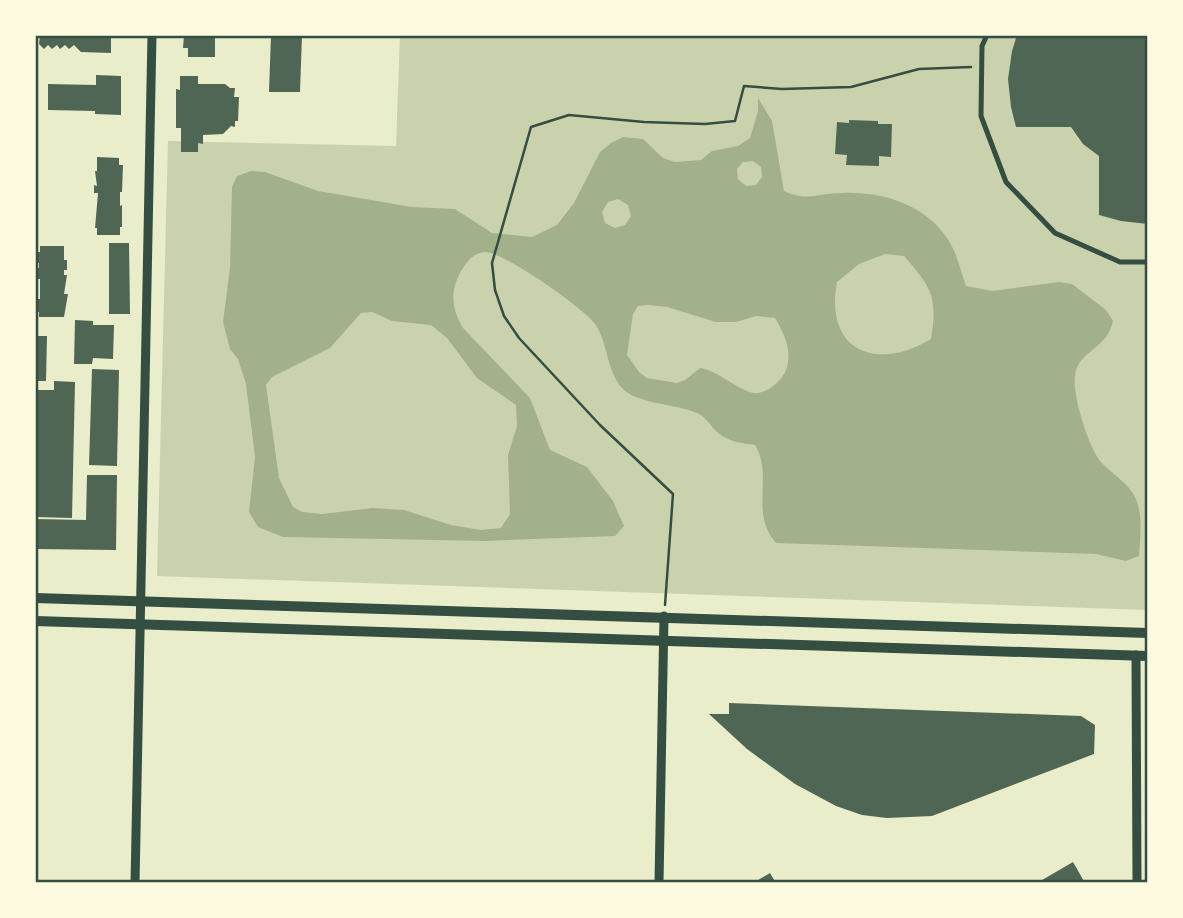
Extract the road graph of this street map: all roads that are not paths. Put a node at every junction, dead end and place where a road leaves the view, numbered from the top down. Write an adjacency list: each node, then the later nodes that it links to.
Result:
1 (152, 35): 5 (street)
2 (987, 35): 3 (street)
3 (1148, 262)
4 (35, 598): 5 (main road)
5 (140, 601): 6 (main road); 8 (street)
6 (664, 616): 9 (main road); 10 (street)
7 (35, 621): 8 (main road)
8 (140, 624): 10 (main road); 12 (street)
9 (1148, 633)
10 (664, 639): 11 (main road); 13 (street)
11 (1142, 656): 14 (street)
12 (135, 883)
13 (659, 883)
14 (1137, 883)

